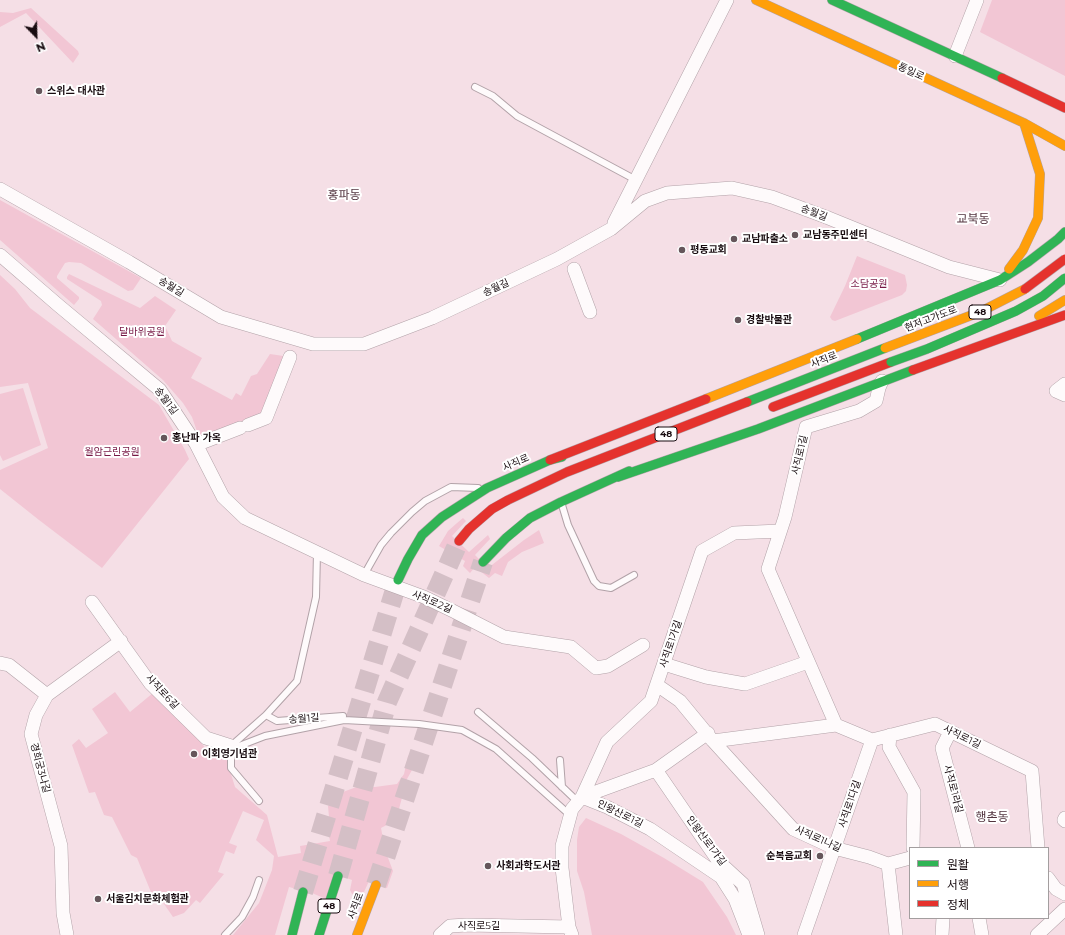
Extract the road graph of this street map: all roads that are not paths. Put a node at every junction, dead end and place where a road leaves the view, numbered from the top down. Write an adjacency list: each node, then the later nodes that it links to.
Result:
1 (727, 0): 10 (street)
2 (756, 0): 8 (main road, 통일로)
3 (832, 0): 5 (main road)
4 (977, 0): 5 (street)
5 (955, 56): 7 (main road)
6 (475, 87): 10 (lane)
7 (1065, 108)
8 (1024, 124): 9 (main road, 통일로); 19 (main road)
9 (1065, 146)
10 (636, 180): 12 (street)
11 (0, 189): 12 (street, 송월길)
12 (611, 229): 16 (street, 송월길)
13 (1063, 236): 19 (main road)
14 (0, 255): 45 (street, 송월1길)
15 (1065, 259): 25 (main road, 현저고가도로 / 48, bridge)
16 (949, 267): 19 (street, 송월길); 20 (street)
17 (574, 269): 22 (street)
18 (1065, 278): 31 (main road, 48, bridge)
19 (1000, 280): 20 (main road)
20 (977, 288): 24 (street); 35 (main road)
21 (1065, 300): 24 (main road)
22 (590, 312)
23 (1065, 315): 24 (main road)
24 (1005, 332): 29 (main road)
25 (885, 348): 32 (main road, 사직로 / 48)
26 (990, 349): 29 (street)
27 (290, 357): 33 (street)
28 (1065, 384): 30 (street)
29 (880, 385): 38 (main road); 43 (street, 사직로1길)
30 (1065, 395)
31 (764, 410)
32 (682, 428): 35 (main road, 사직로); 44 (main road, 사직로 / 48)
33 (201, 443)
34 (671, 450): 38 (main road, 48)
35 (550, 460): 40 (main road, 사직로)
36 (613, 464): 37 (main road)
37 (599, 469)
38 (618, 477): 42 (main road, 48)
39 (557, 487): 41 (main road)
40 (487, 488): 47 (lane); 49 (main road, 사직로)
41 (531, 499)
42 (561, 502): 46 (main road, 48); 48 (lane)
43 (780, 530): 53 (street, 사직로1길); 55 (street, 사직로1가길)
44 (459, 541)
45 (317, 552): 47 (street, 송월1길); 59 (lane)
46 (483, 562)
47 (364, 575): 52 (street, 사직로2길)
48 (634, 575)
49 (398, 580)
50 (92, 602): 51 (street, 사직로6길)
51 (121, 641): 57 (street, 경희궁3나길); 66 (street, 사직로6길)
52 (643, 645)
53 (808, 662): 55 (street); 61 (street, 사직로1길)
54 (0, 664): 57 (street)
55 (664, 664): 56 (street, 사직로1가길)
56 (657, 685): 64 (street, 사직로1나길); 70 (street, 사직로1가길)
57 (47, 695): 90 (street, 경희궁3나길)
58 (478, 712): 69 (lane)
59 (266, 716): 60 (lane, 송월1길); 66 (lane)
60 (343, 716)
61 (836, 725): 64 (street); 65 (street)
62 (950, 732): 63 (street, 사직로1길); 74 (street, 사직로1라길); 75 (street, 사직로1길)
63 (890, 736): 65 (street, 사직로1길); 73 (street)
64 (710, 737): 68 (street); 76 (street, 사직로1나길)
65 (872, 740): 76 (street, 사직로1다길)
66 (231, 746): 71 (lane); 72 (lane)
67 (560, 760): 69 (lane)
68 (656, 770): 70 (street); 98 (street, 인왕산로1가길)
69 (562, 787): 70 (lane)
70 (580, 800): 72 (street); 97 (street, 인왕산로1길)
71 (259, 801)
72 (571, 816): 89 (street)
73 (914, 847)
74 (968, 847)
75 (1038, 847)
76 (834, 848): 78 (street, 사직로1나길); 99 (street, 사직로1다길)
77 (909, 858): 78 (street)
78 (888, 864): 100 (street)
79 (338, 876): 93 (main road, 48)
80 (1049, 879): 84 (street)
81 (259, 880): 91 (lane)
82 (376, 885): 95 (main road, 사직로)
83 (303, 892): 92 (main road)
84 (1065, 894)
85 (340, 900): 94 (main road, 사직로 / 48)
86 (1065, 909): 103 (street)
87 (943, 919): 101 (street)
88 (979, 919): 102 (street)
89 (570, 931): 96 (street, 사직로5길)
90 (67, 935)
91 (225, 935)
92 (292, 935)
93 (319, 935)
94 (327, 935)
95 (357, 935)
96 (440, 935)
97 (749, 935)
98 (758, 935)
99 (804, 935)
100 (896, 935)
101 (942, 935)
102 (982, 935)
103 (1037, 935)

